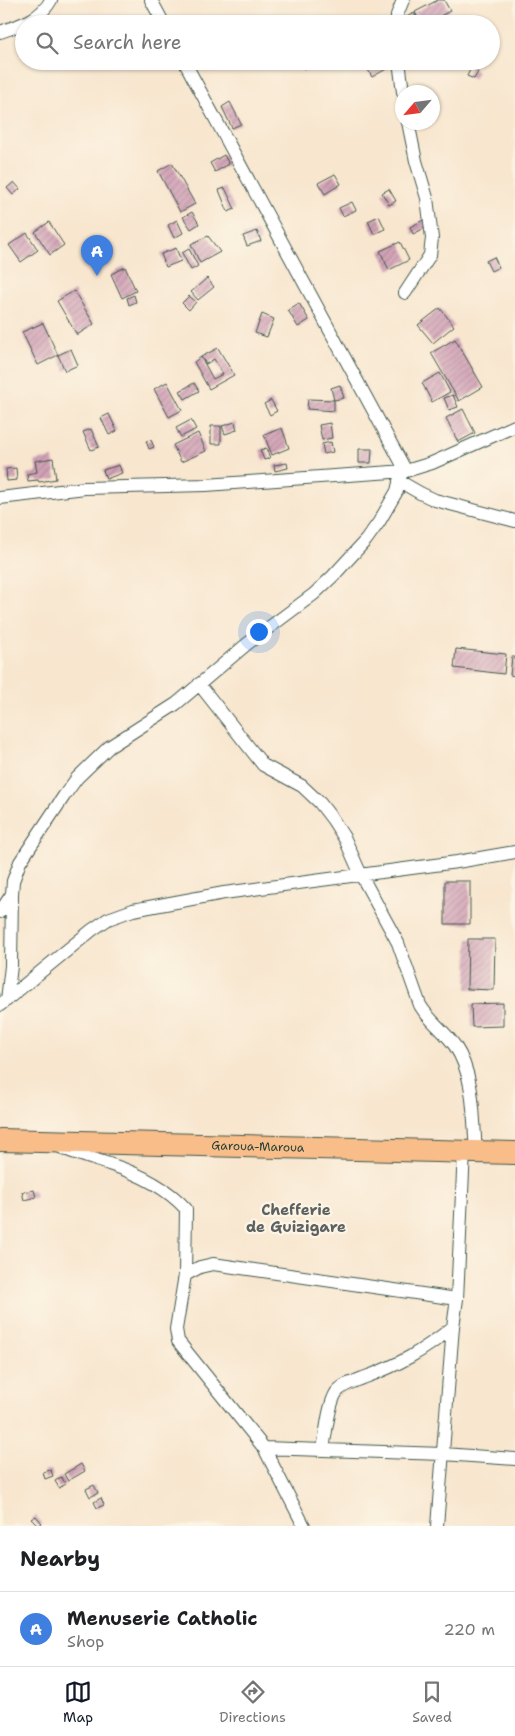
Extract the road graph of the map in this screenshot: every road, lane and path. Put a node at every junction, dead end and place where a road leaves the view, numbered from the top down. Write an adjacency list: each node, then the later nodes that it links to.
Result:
1 (51, 0): 4 (street)
2 (151, 0): 5 (street)
3 (403, 0): 6 (street)
4 (40, 15)
5 (159, 15)
6 (397, 15)
7 (15, 26): 8 (street)
8 (0, 32)
9 (189, 70): 15 (street)
10 (400, 70): 11 (street)
11 (402, 85)
12 (410, 130): 13 (street)
13 (405, 293)
14 (515, 426): 15 (street)
15 (403, 474): 16 (street); 17 (street); 18 (street)
16 (0, 498)
17 (515, 521)
18 (199, 684): 20 (street); 21 (street)
19 (515, 852): 20 (street)
20 (361, 875): 23 (street); 26 (street)
21 (12, 894): 22 (street); 23 (street)
22 (0, 912)
23 (3, 1002)
24 (0, 1140): 25 (highway, Garoua-Maroua)
25 (48, 1141): 26 (highway, Garoua-Maroua); 28 (street)
26 (470, 1151): 27 (highway, Garoua-Maroua); 29 (street)
27 (515, 1153)
28 (185, 1275): 29 (street); 31 (street)
29 (457, 1299): 30 (street)
30 (453, 1327): 32 (street); 33 (street)
31 (264, 1448): 32 (street); 35 (street)
32 (323, 1449): 33 (street)
33 (443, 1454): 34 (street); 36 (street)
34 (515, 1459)
35 (304, 1526)
36 (437, 1526)

